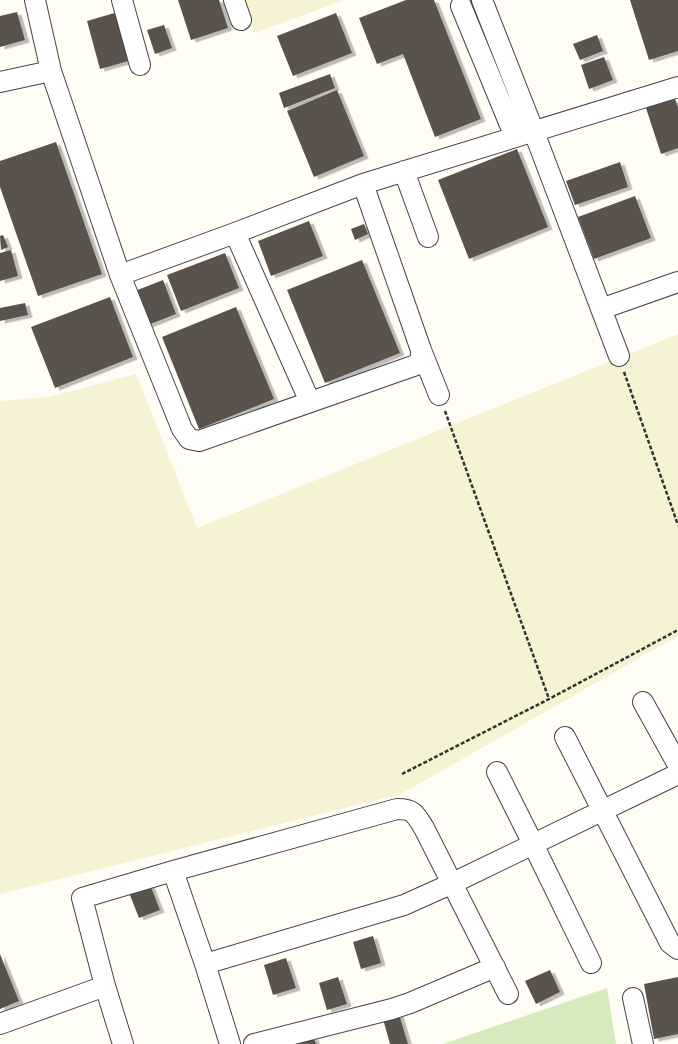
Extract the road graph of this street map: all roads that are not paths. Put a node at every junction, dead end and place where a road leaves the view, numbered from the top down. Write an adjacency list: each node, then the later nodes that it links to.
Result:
1 (35, 0): 8 (street)
2 (122, 0): 7 (street)
3 (234, 0): 6 (street)
4 (482, 0): 11 (street)
5 (461, 6): 12 (street)
6 (241, 20)
7 (140, 65)
8 (51, 71): 9 (street); 17 (street)
9 (0, 82)
10 (678, 87): 11 (street)
11 (534, 132): 12 (street); 19 (street)
12 (515, 138): 13 (street)
13 (404, 171): 14 (street); 16 (street)
14 (363, 184): 15 (street); 20 (street)
15 (235, 233): 17 (street); 23 (street)
16 (428, 237)
17 (120, 275): 23 (street)
18 (678, 282): 19 (street)
19 (601, 309): 21 (street)
20 (421, 350): 22 (street); 23 (street)
21 (619, 356)
22 (440, 395)
23 (310, 402)
24 (643, 702): 26 (street)
25 (565, 737): 29 (street)
26 (678, 765)
27 (497, 772): 30 (street)
28 (678, 774): 29 (street)
29 (602, 811): 30 (street); 33 (street)
30 (533, 844): 32 (street); 34 (street)
31 (173, 871): 32 (street); 35 (street); 37 (street)
32 (453, 883): 35 (street); 36 (street)
33 (678, 949)
34 (591, 963)
35 (205, 964): 42 (street)
36 (495, 967): 38 (street); 43 (street)
37 (105, 986): 40 (street); 41 (street)
38 (508, 994)
39 (634, 998): 44 (street)
40 (0, 1024)
41 (123, 1044)
42 (230, 1044)
43 (254, 1044)
44 (643, 1044)

